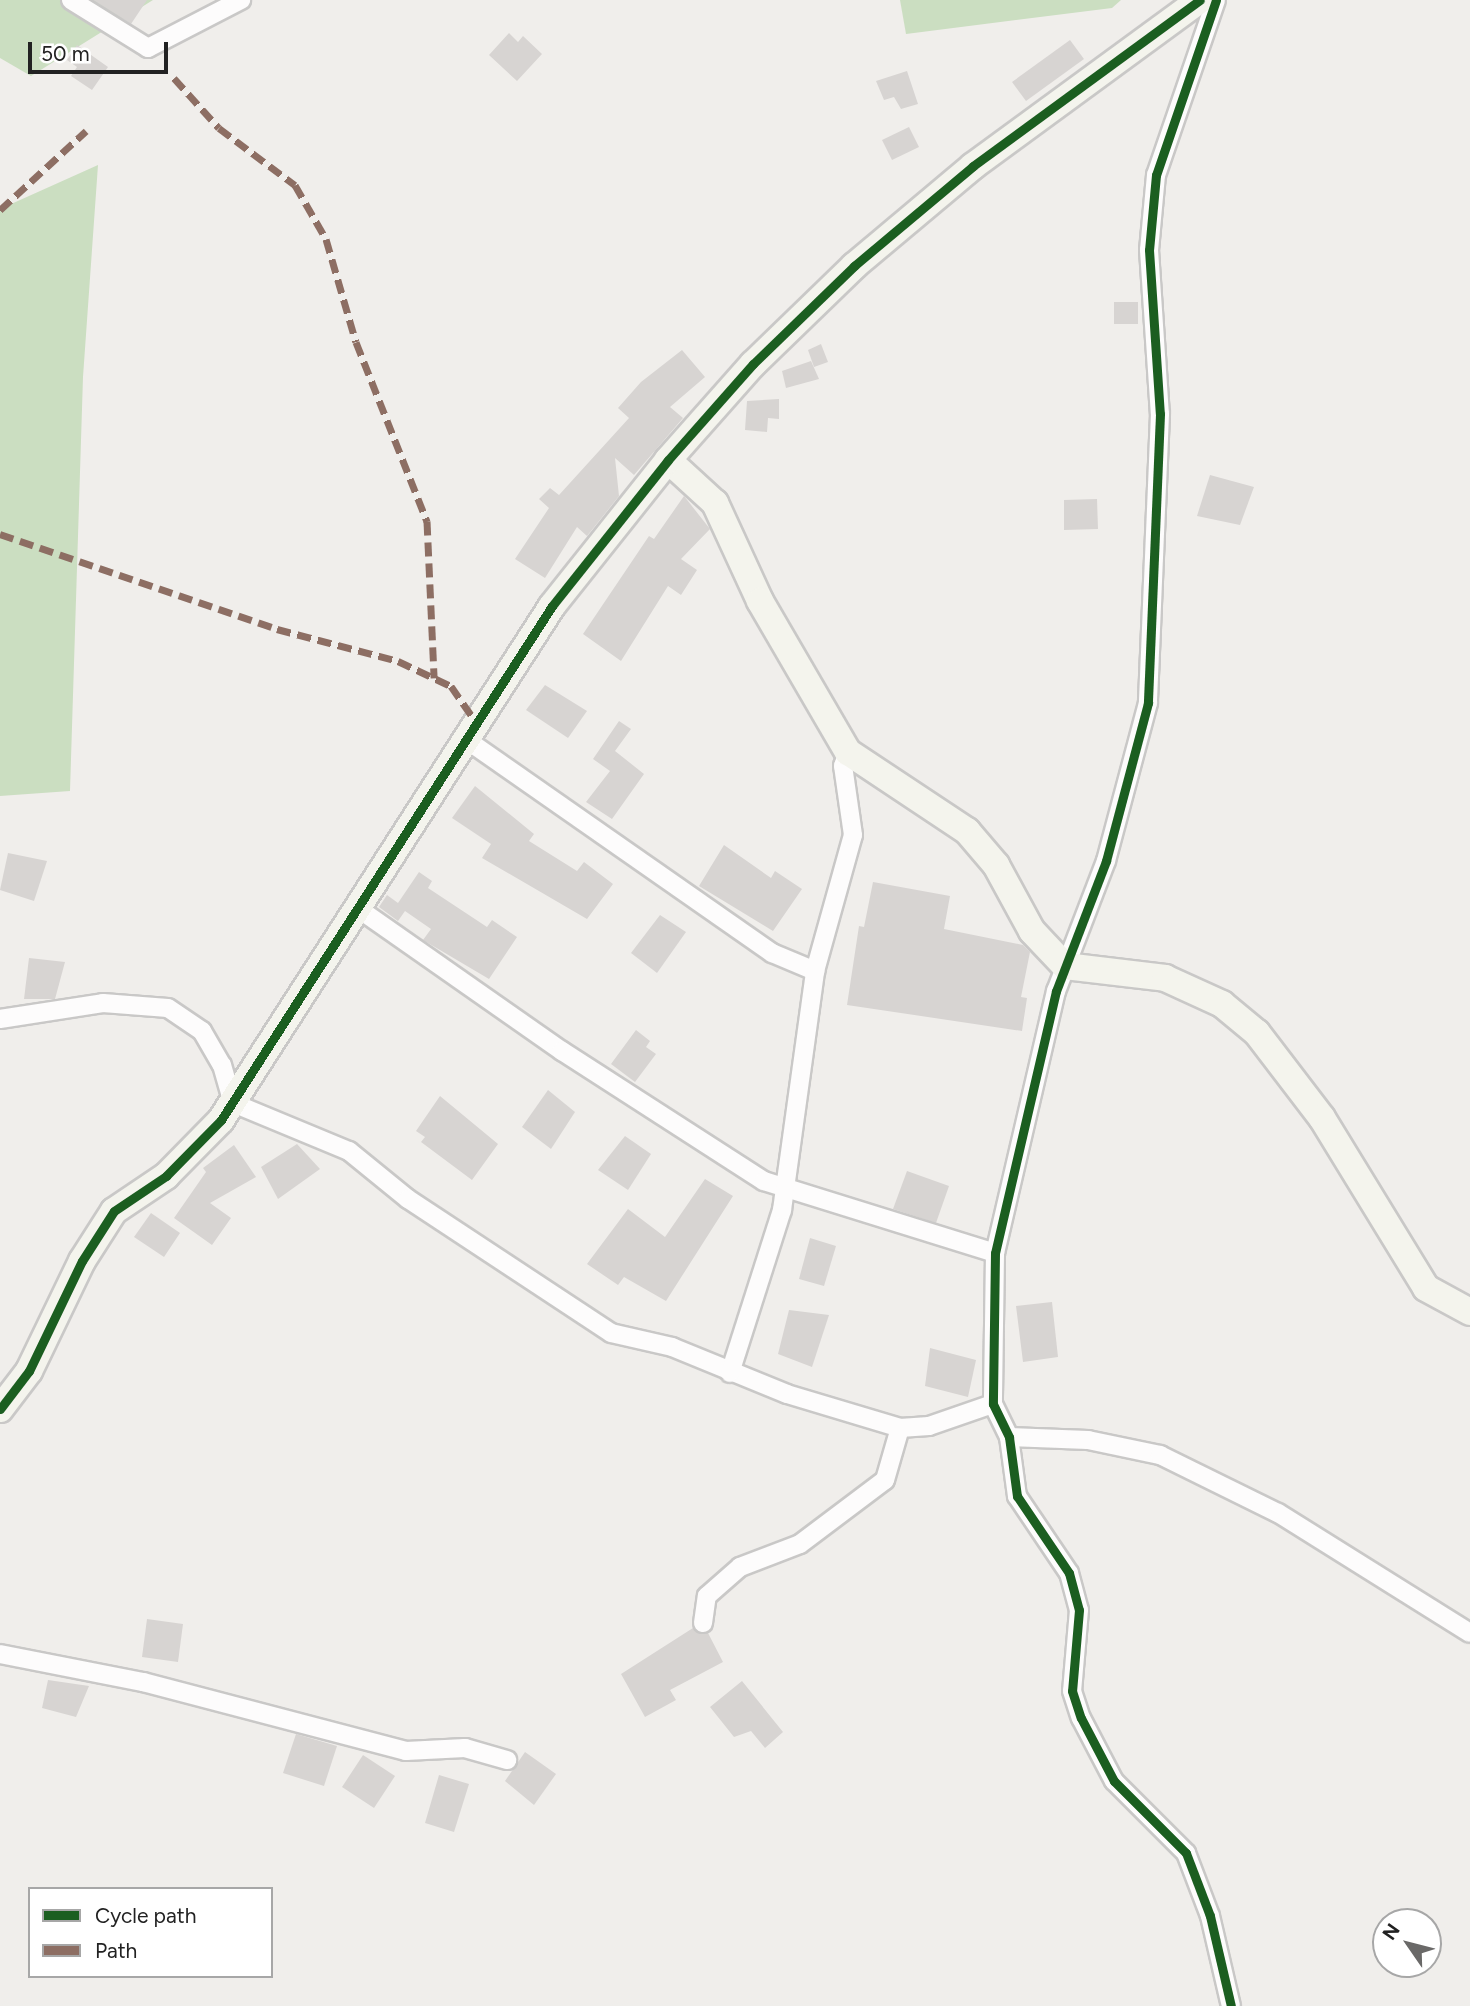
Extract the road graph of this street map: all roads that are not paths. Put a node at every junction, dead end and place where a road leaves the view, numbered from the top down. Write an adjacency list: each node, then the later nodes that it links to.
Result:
1 (71, 0): 2 (street)
2 (241, 0)
3 (1200, 0): 5 (street)
4 (1216, 0): 9 (street)
5 (668, 460): 6 (street); 7 (street)
6 (464, 738): 8 (street); 10 (street)
7 (848, 752): 9 (street); 10 (street)
8 (359, 909): 12 (street); 13 (street)
9 (1065, 966): 14 (street); 15 (street)
10 (816, 971): 13 (street)
11 (0, 1018): 12 (street)
12 (233, 1103): 16 (street); 18 (street)
13 (784, 1190): 14 (street); 16 (street)
14 (995, 1253): 17 (street)
15 (1470, 1312)
16 (730, 1373): 19 (street)
17 (993, 1404): 19 (street); 20 (street)
18 (0, 1409)
19 (900, 1428): 21 (street)
20 (1009, 1437): 22 (street); 25 (street)
21 (703, 1623)
22 (1470, 1633)
23 (0, 1654): 24 (street)
24 (507, 1760)
25 (1231, 2006)

